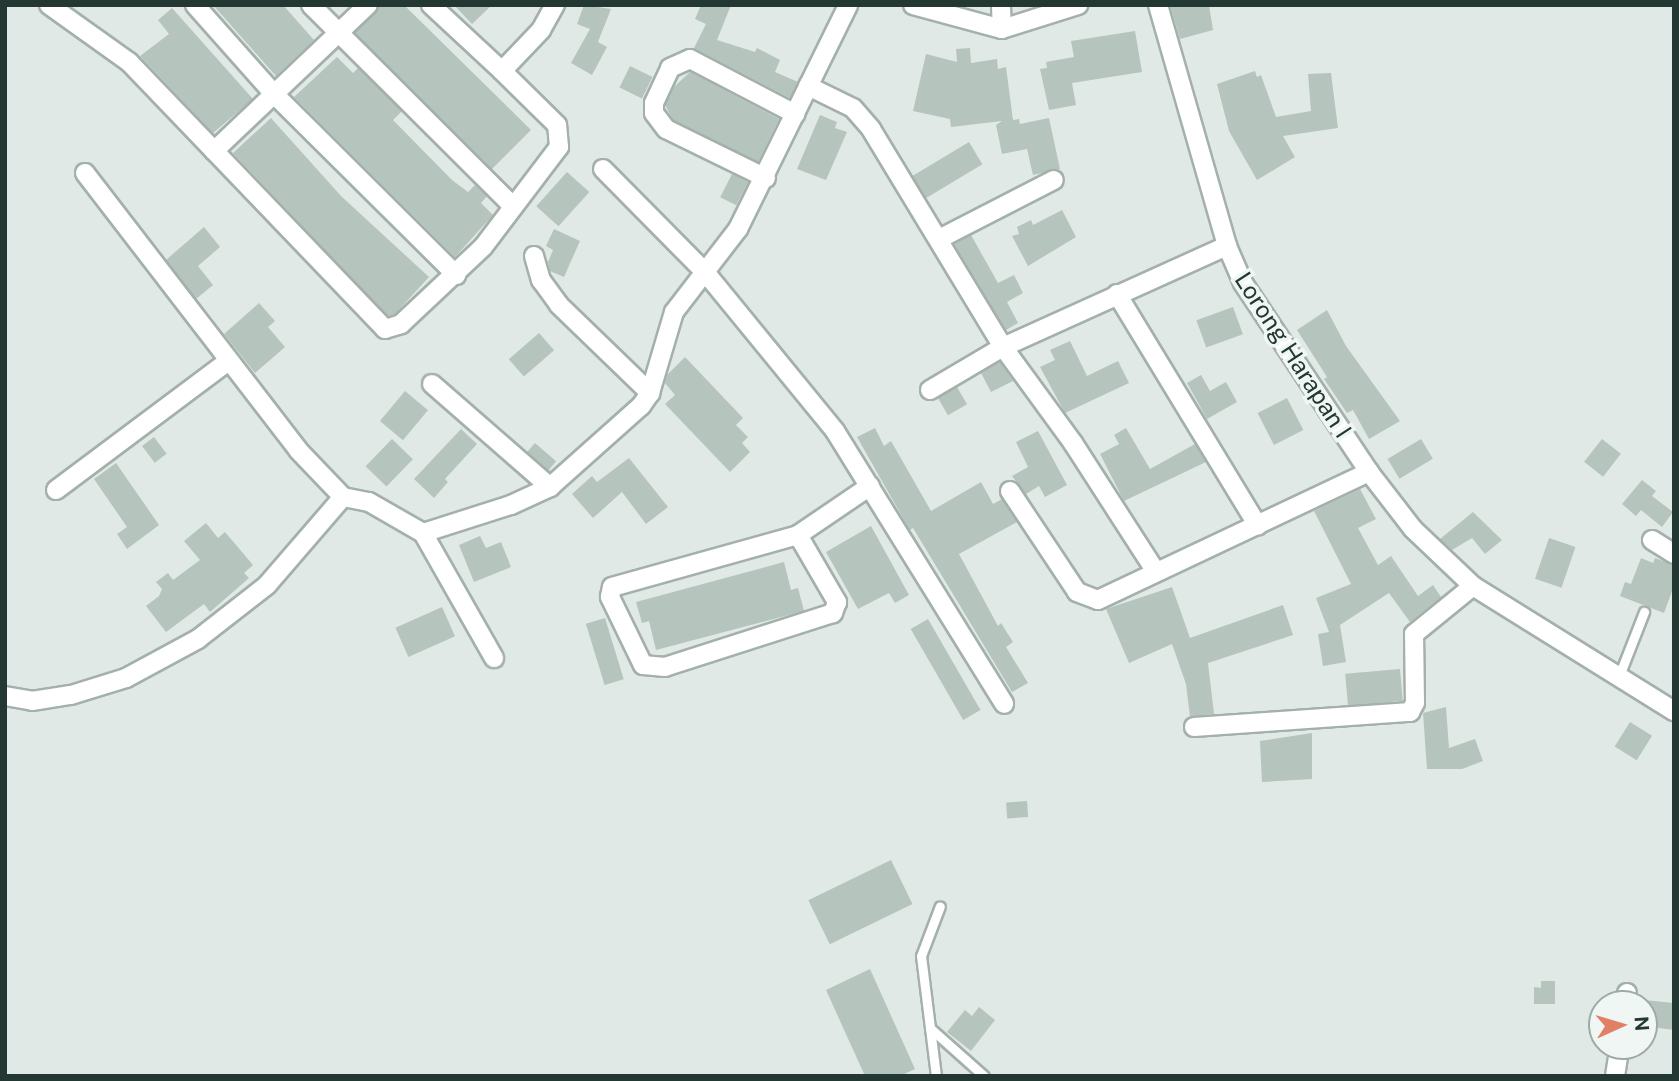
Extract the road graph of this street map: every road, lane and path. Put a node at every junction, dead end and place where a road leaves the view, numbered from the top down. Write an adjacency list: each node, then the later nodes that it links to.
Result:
1 (49, 5): 18 (street)
2 (195, 5): 16 (street)
3 (311, 5): 13 (street)
4 (368, 5): 13 (street)
5 (431, 5): 14 (street)
6 (555, 5): 14 (street)
7 (848, 5): 15 (street)
8 (913, 5): 12 (street)
9 (1001, 5): 12 (street)
10 (1078, 5): 12 (street)
11 (1158, 5): 25 (street, Lorong Harapan I)
12 (1002, 29)
13 (338, 34): 16 (street); 23 (street)
14 (502, 71): 23 (street)
15 (808, 86): 17 (street); 24 (street)
16 (274, 94): 18 (street); 28 (street)
17 (795, 114): 21 (street); 21 (street)
18 (214, 151): 28 (street)
19 (603, 169): 27 (street)
20 (85, 173): 31 (street)
21 (766, 178): 27 (street)
22 (1054, 180): 24 (street)
23 (513, 206): 28 (street)
24 (939, 239): 30 (street)
25 (1227, 246): 29 (street); 35 (street, Lorong Harapan I)
26 (534, 256): 34 (street)
27 (705, 272): 34 (street); 36 (street)
28 (456, 275)
29 (1117, 294): 30 (street); 41 (street)
30 (1003, 347): 33 (street); 46 (street)
31 (227, 362): 38 (street); 40 (street)
32 (432, 384): 37 (street)
33 (930, 390)
34 (650, 393): 37 (street)
35 (1369, 472): 41 (street); 47 (street, Lorong Harapan I)
36 (870, 486): 43 (street); 52 (street)
37 (550, 487): 42 (street)
38 (55, 490)
39 (1010, 491): 46 (street)
40 (343, 497): 42 (street); 51 (street)
41 (1258, 526): 46 (street)
42 (423, 533): 49 (street)
43 (798, 536): 43 (street)
44 (1651, 540): 45 (street)
45 (1674, 554)
46 (1156, 572)
47 (1473, 586): 50 (street, Lorong Harapan I); 54 (street)
48 (1644, 612): 50 (lane)
49 (494, 658)
50 (1619, 676): 53 (street, Lorong Harapan I)
51 (5, 696)
52 (1004, 704)
53 (1674, 711)
54 (1194, 727)
55 (940, 906): 56 (lane)
56 (930, 1028): 57 (lane); 58 (lane)
57 (936, 1076)
58 (984, 1076)

